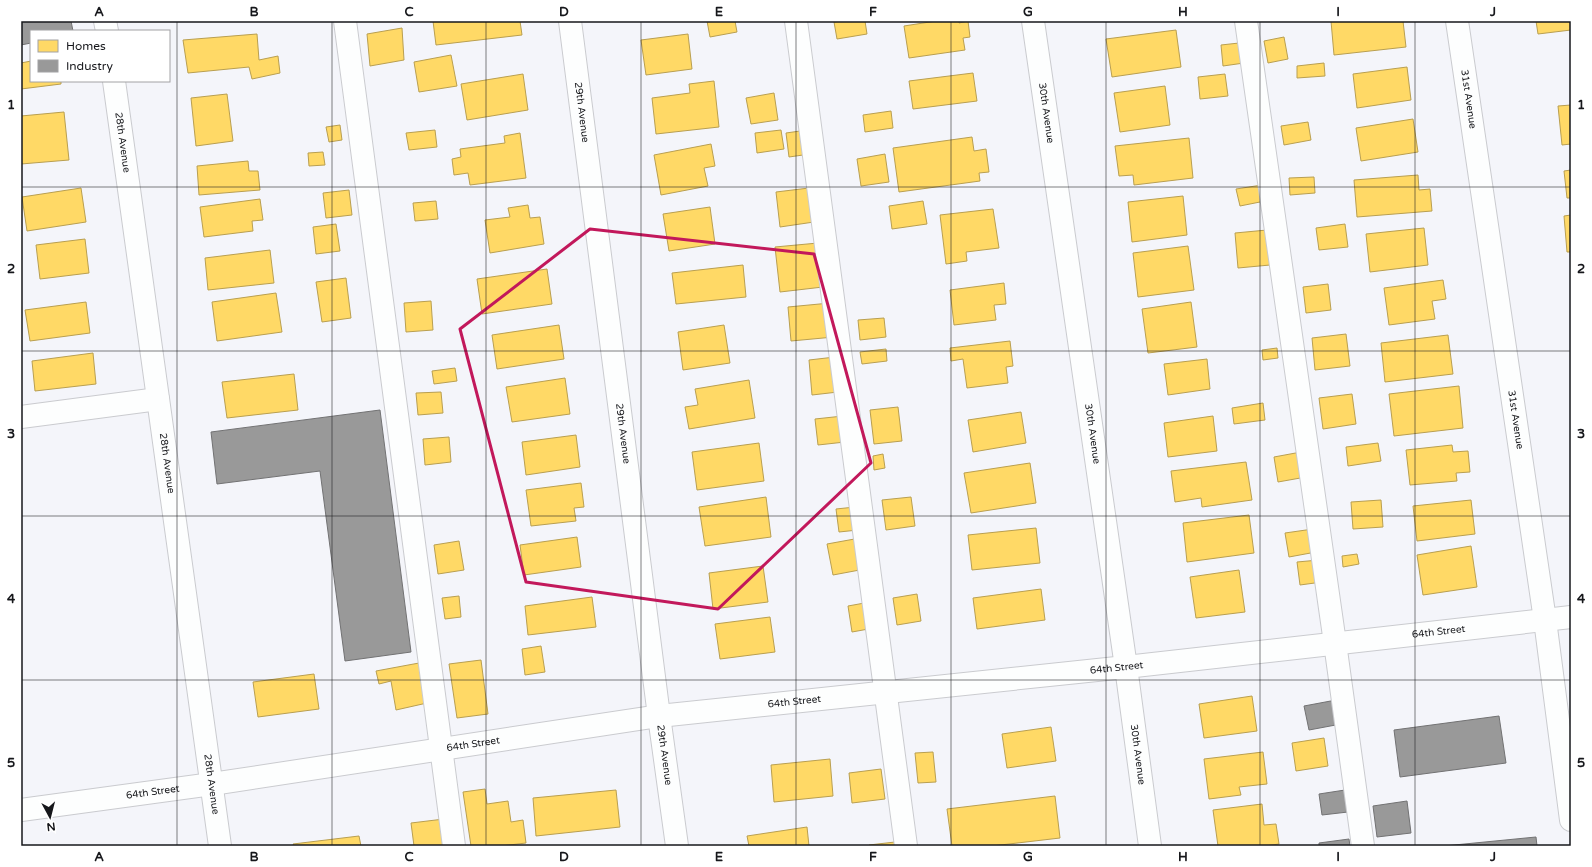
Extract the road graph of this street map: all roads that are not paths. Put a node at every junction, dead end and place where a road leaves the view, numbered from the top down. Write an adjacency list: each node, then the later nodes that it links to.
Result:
1 (345, 21): 16 (street)
2 (570, 21): 15 (street, 29th Avenue)
3 (796, 21): 14 (street)
4 (1033, 21): 13 (street, 30th Avenue)
5 (1246, 21): 12 (street)
6 (1457, 21): 11 (street, 31st Avenue)
7 (114, 82): 8 (street, 28th Avenue)
8 (158, 399): 9 (street); 17 (street, 28th Avenue)
9 (21, 418)
10 (1571, 617): 11 (street, 64th Street)
11 (1545, 620): 12 (street, 64th Street); 19 (street, 31st Avenue)
12 (1336, 643): 13 (street, 64th Street); 25 (street)
13 (1126, 667): 14 (street, 64th Street); 24 (street, 30th Avenue)
14 (884, 692): 15 (street, 64th Street); 23 (street)
15 (659, 716): 16 (street, 64th Street); 22 (street, 29th Avenue)
16 (441, 749): 17 (street, 64th Street); 21 (street)
17 (212, 784): 18 (street, 64th Street); 20 (street, 28th Avenue)
18 (21, 810)
19 (1571, 820)
20 (220, 846)
21 (454, 846)
22 (677, 846)
23 (906, 846)
24 (1150, 846)
25 (1363, 846)

